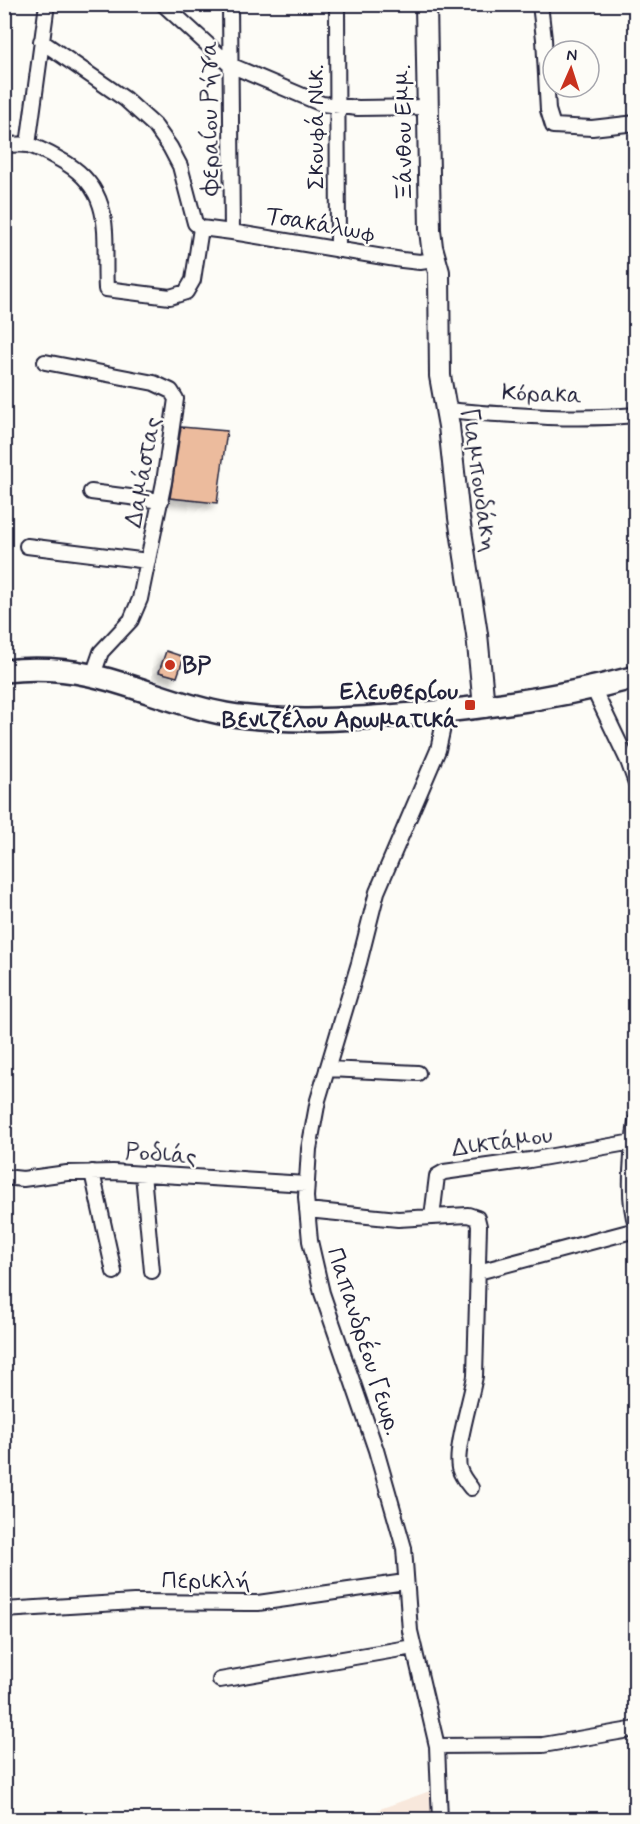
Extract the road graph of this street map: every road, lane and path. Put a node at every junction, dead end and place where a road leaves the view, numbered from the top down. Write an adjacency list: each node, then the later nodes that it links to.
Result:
1 (47, 4): 7 (street)
2 (163, 4): 8 (street)
3 (230, 4): 8 (street, Φεραίου Ρήγα)
4 (337, 4): 9 (street, Σκουφά Νικ.)
5 (426, 4): 10 (street, Ξάνθου Εμμ.)
6 (540, 4): 11 (street)
7 (41, 41): 13 (street); 14 (street)
8 (230, 65): 9 (street); 15 (street, Φεραίου Ρήγα)
9 (337, 106): 10 (street); 16 (street, Σκουφά Νικ.)
10 (428, 107): 17 (street, Ξάνθου Εμμ.)
11 (636, 123)
12 (4, 145): 13 (street)
13 (28, 145): 14 (street)
14 (201, 228): 15 (street, Τσακάλωφ)
15 (232, 232): 16 (street, Τσακάλωφ)
16 (338, 250): 17 (street, Τσακάλωφ)
17 (434, 260): 19 (street, Γιαμπουδάκη)
18 (45, 362): 22 (street, Δαμάστας)
19 (446, 410): 20 (street, Κόρακα); 29 (street, Γιαμπουδάκη)
20 (636, 415)
21 (91, 492): 22 (street)
22 (161, 501): 24 (street, Δαμάστας)
23 (27, 546): 24 (street)
24 (148, 561): 26 (street, Δαμάστας)
25 (4, 670): 26 (main road)
26 (93, 675): 30 (main road)
27 (636, 677): 28 (main road)
28 (593, 688): 29 (main road); 31 (street)
29 (484, 707): 30 (main road)
30 (442, 712): 32 (street, Παπανδρέου Γεωρ.)
31 (636, 783)
32 (327, 1069): 33 (street); 39 (street, Παπανδρέου Γεωρ.)
33 (418, 1073)
34 (636, 1121): 35 (street)
35 (633, 1142): 41 (street, Δικτάμου); 42 (street)
36 (92, 1172): 37 (street, Ροδιάς); 38 (street, Ροδιάς); 45 (street)
37 (143, 1174): 39 (street, Ροδιάς); 44 (street)
38 (7, 1181)
39 (306, 1184): 40 (street, Παπανδρέου Γεωρ.)
40 (307, 1210): 41 (street); 48 (street, Παπανδρέου Γεωρ.)
41 (432, 1216): 46 (street)
42 (636, 1225)
43 (636, 1230): 46 (street)
44 (152, 1271)
45 (114, 1272)
46 (478, 1272): 47 (street)
47 (471, 1488)
48 (405, 1582): 49 (street, Περικλή); 50 (street, Παπανδρέου Γεωρ.)
49 (4, 1610)
50 (413, 1647): 51 (street); 53 (street, Παπανδρέου Γεωρ.)
51 (220, 1680)
52 (636, 1729): 53 (street)
53 (437, 1746): 54 (street, Παπανδρέου Γεωρ.)
54 (440, 1820)

